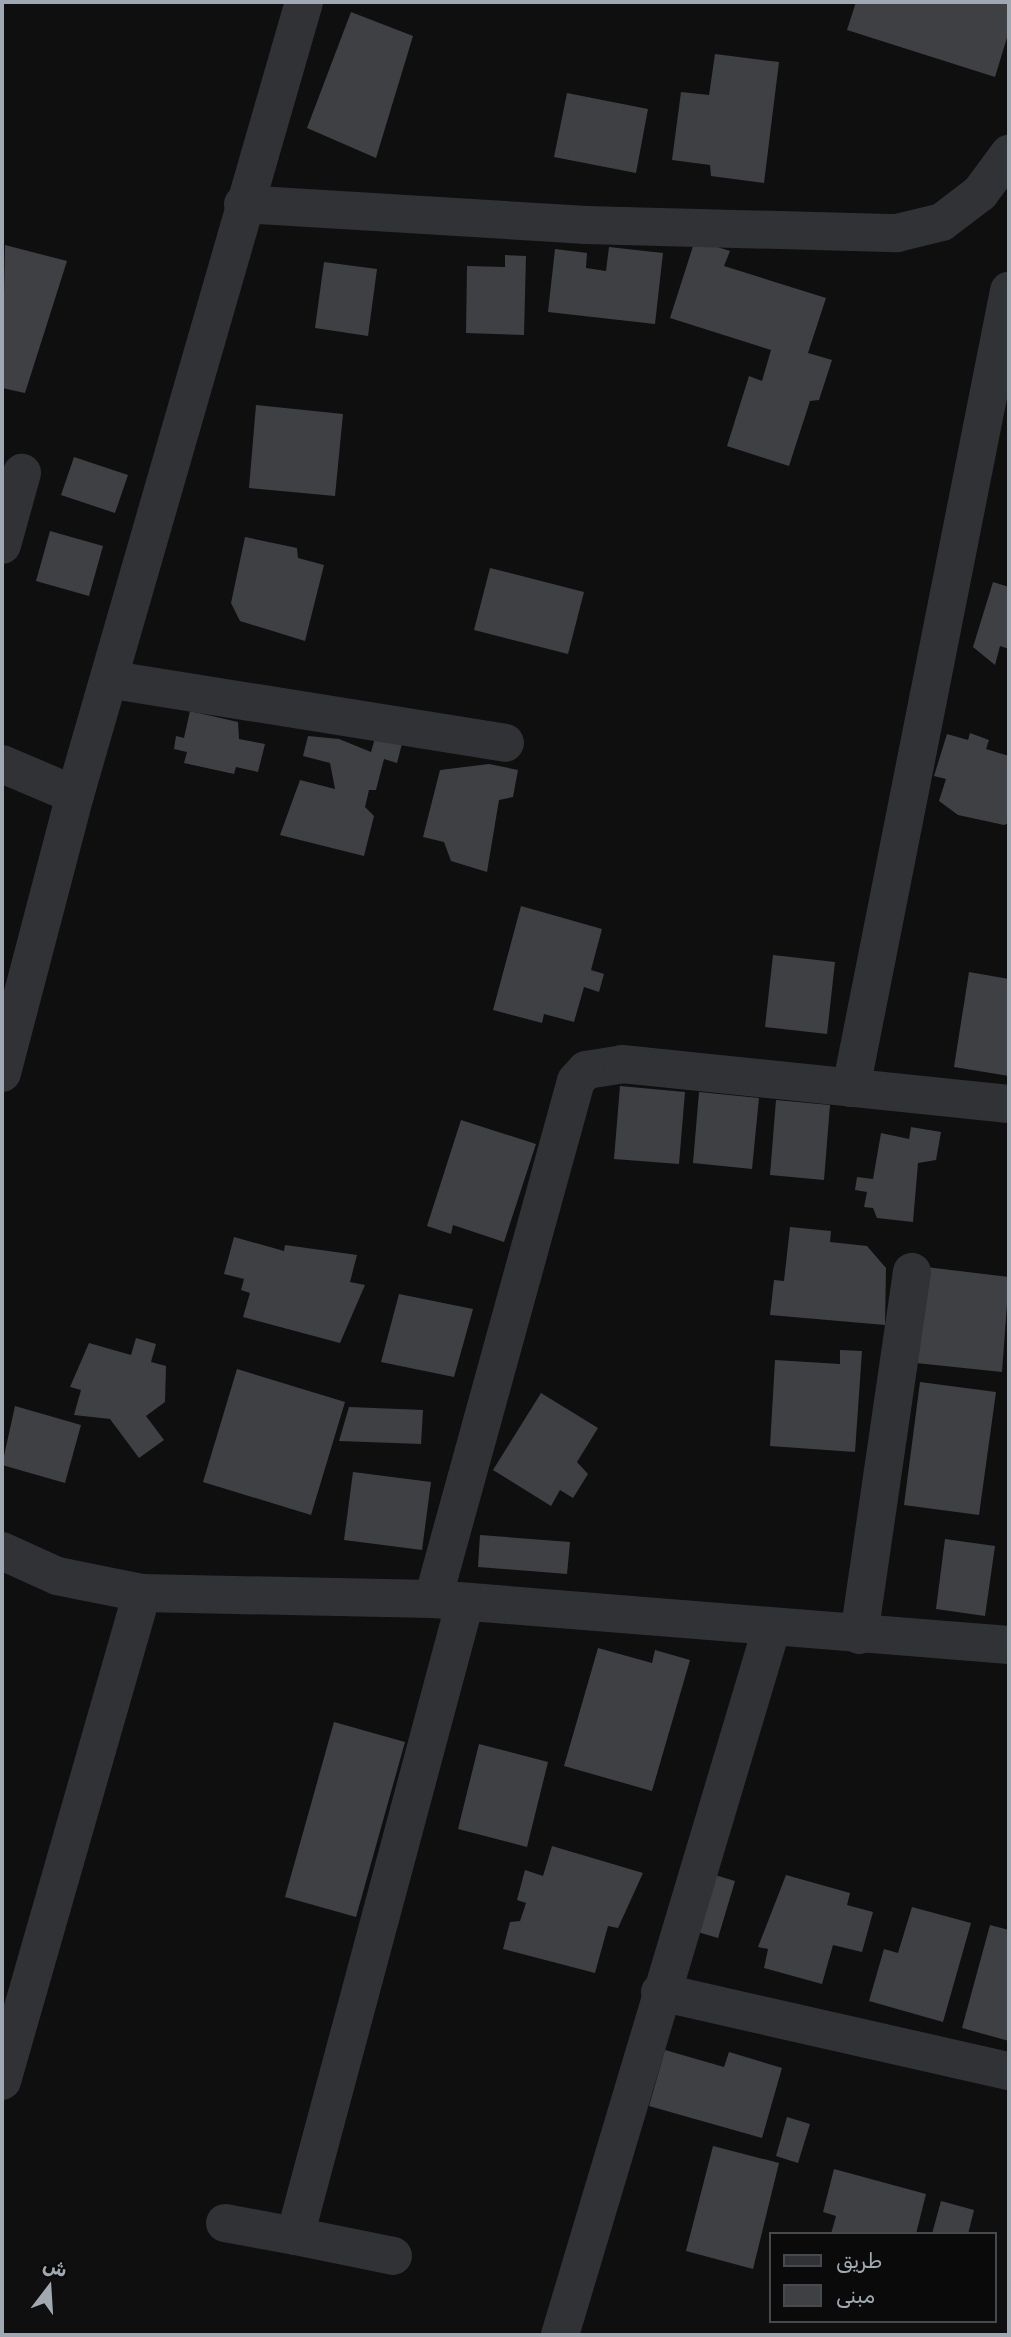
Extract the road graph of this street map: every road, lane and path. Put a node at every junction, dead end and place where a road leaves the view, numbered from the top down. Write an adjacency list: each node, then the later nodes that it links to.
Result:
1 (304, 2): 3 (street)
2 (1009, 154): 3 (street)
3 (243, 204): 7 (street)
4 (1009, 291): 12 (street)
5 (22, 473): 6 (street)
6 (2, 545)
7 (113, 680): 8 (street); 10 (street)
8 (505, 743)
9 (2, 764): 10 (street)
10 (75, 795): 11 (street)
11 (2, 1073)
12 (851, 1088): 13 (street); 17 (street)
13 (1009, 1104)
14 (912, 1272): 19 (street)
15 (2, 1551): 16 (street)
16 (142, 1593): 17 (street); 23 (street)
17 (449, 1600): 18 (street); 25 (street)
18 (771, 1630): 19 (street); 21 (street)
19 (859, 1635): 20 (street)
20 (1009, 1645)
21 (660, 1992): 22 (street); 27 (street)
22 (1009, 2071)
23 (2, 2081)
24 (225, 2223): 25 (street)
25 (296, 2236): 26 (street)
26 (393, 2256)
27 (560, 2335)

